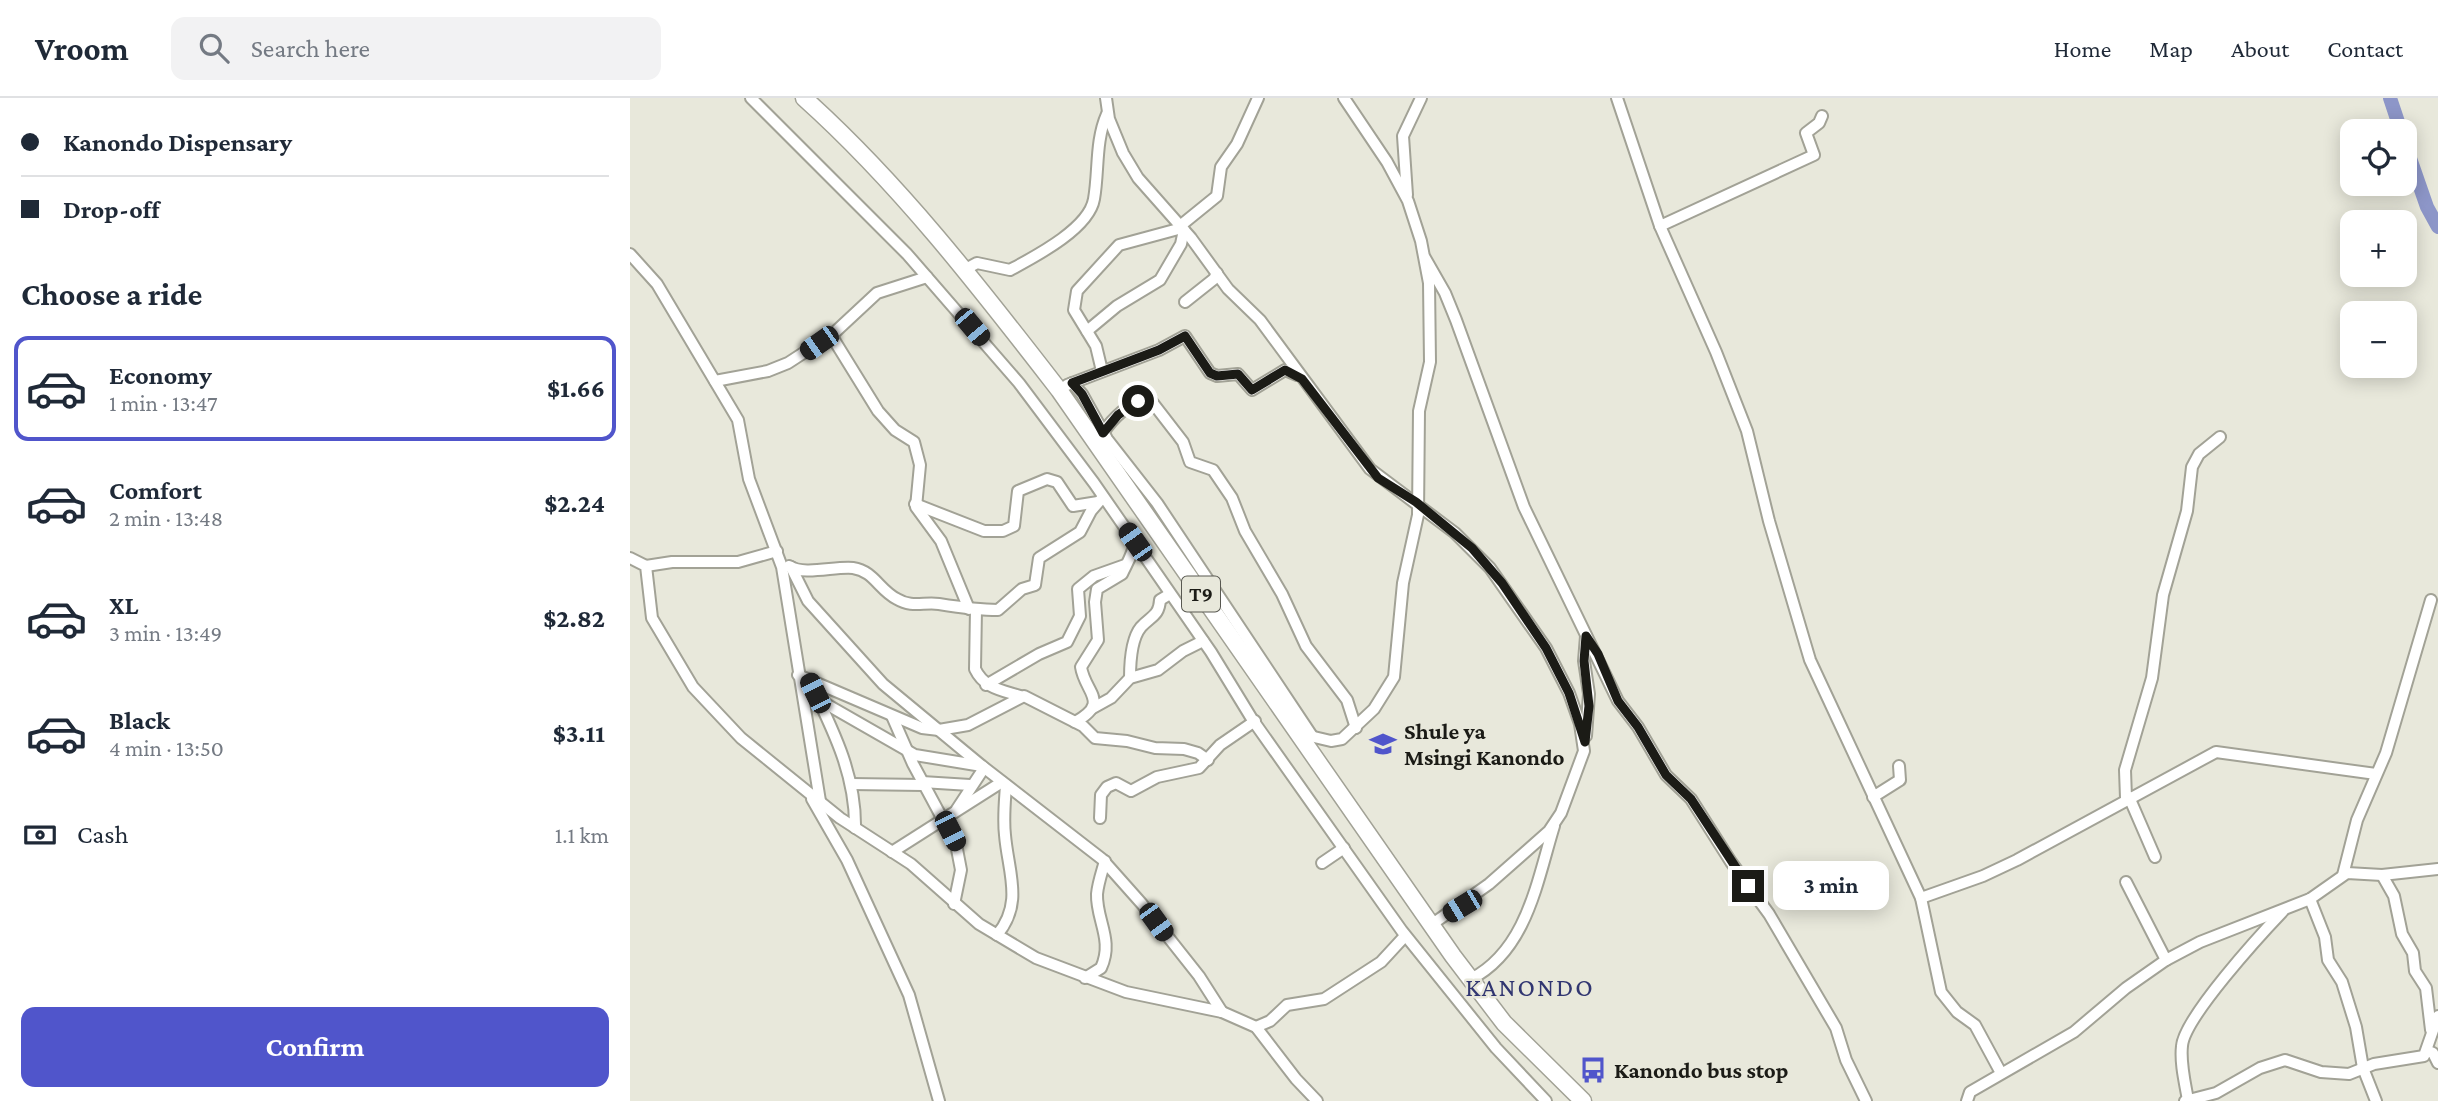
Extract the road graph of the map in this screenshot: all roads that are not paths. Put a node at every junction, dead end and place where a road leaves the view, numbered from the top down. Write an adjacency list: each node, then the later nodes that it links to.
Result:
1 (751, 98): 17 (street)
2 (804, 98): 15 (highway, T9)
3 (1106, 98): 8 (street)
4 (1258, 98): 12 (street)
5 (1344, 98): 10 (street)
6 (1421, 98): 10 (street)
7 (1617, 98): 11 (street)
8 (1108, 113): 12 (street); 15 (street)
9 (1822, 116): 11 (street)
10 (1408, 201): 14 (street)
11 (1660, 226): 66 (street)
12 (1182, 228): 16 (street); 19 (street); 19 (street)
13 (630, 254): 23 (street)
14 (1425, 258): 28 (street); 39 (street)
15 (964, 270): 24 (highway, T9)
16 (1217, 273): 18 (street); 22 (street)
17 (927, 277): 20 (street); 27 (street)
18 (1185, 302)
19 (1087, 331): 21 (street)
20 (831, 335): 23 (street); 29 (street)
21 (1102, 371): 22 (street); 24 (street)
22 (1302, 379): 28 (street)
23 (715, 381): 31 (street)
24 (1065, 386): 25 (street); 54 (highway, T9)
25 (1103, 433): 46 (street); 54 (street)
26 (2220, 437): 67 (street)
27 (1101, 500): 29 (street); 30 (street); 38 (street)
28 (1416, 502): 48 (street); 55 (street)
29 (915, 505): 38 (street)
30 (1135, 542): 33 (street); 36 (street)
31 (778, 554): 34 (street); 35 (street); 41 (street)
32 (630, 558): 34 (street)
33 (1125, 565): 43 (street); 47 (street)
34 (646, 566): 65 (street)
35 (790, 568): 38 (street); 53 (street)
36 (1170, 594): 40 (street); 42 (street)
37 (2431, 600): 60 (street)
38 (972, 609): 43 (street)
39 (1586, 636): 55 (street); 108 (street)
40 (1203, 641): 42 (street); 51 (street)
41 (803, 678): 45 (street); 49 (street); 68 (street)
42 (1130, 678): 47 (street)
43 (986, 685): 44 (street)
44 (1020, 696): 50 (street); 53 (street)
45 (818, 700): 56 (street); 63 (street)
46 (1346, 700): 48 (street); 52 (street)
47 (1093, 708): 50 (street)
48 (1374, 709): 52 (street)
49 (892, 716): 53 (street); 56 (street)
50 (1075, 722): 57 (street)
51 (1255, 722): 57 (street); 74 (street)
52 (1356, 728): 54 (street)
53 (939, 730): 59 (street)
54 (1304, 734): 87 (highway, T9)
55 (1585, 742): 72 (street)
56 (905, 749): 59 (street); 61 (street)
57 (1208, 760): 71 (street)
58 (1899, 766): 66 (street)
59 (983, 767): 62 (street); 64 (street)
60 (2376, 774): 67 (street); 80 (street)
61 (923, 783): 63 (street); 64 (street); 70 (street)
62 (1002, 783): 64 (street); 69 (street); 77 (street); 88 (street)
63 (851, 784): 73 (street)
64 (971, 784): 69 (street)
65 (809, 792): 68 (street); 104 (street)
66 (1873, 797): 83 (street)
67 (2128, 798): 76 (street); 83 (street)
68 (820, 802): 73 (street)
69 (957, 809): 70 (street)
70 (943, 818): 75 (street); 85 (street)
71 (1100, 818)
72 (1555, 824): 87 (street); 94 (street)
73 (855, 828): 75 (street)
74 (1344, 848): 78 (street); 89 (street)
75 (892, 852): 85 (street)
76 (2155, 857)
77 (1105, 862): 93 (street); 95 (street)
78 (1322, 863)
79 (2438, 869): 81 (street)
80 (2343, 875): 81 (street); 84 (street)
81 (2382, 875): 98 (street)
82 (2126, 882): 91 (street)
83 (1922, 898): 102 (street)
84 (2310, 899): 86 (street); 101 (street)
85 (954, 904): 88 (street)
86 (2285, 909): 91 (street); 103 (street)
87 (1431, 925): 90 (highway, T9)
88 (997, 935): 93 (street)
89 (1405, 936): 92 (street); 97 (street)
90 (1453, 956): 92 (street); 94 (highway, T9)
91 (2166, 960): 102 (street)
92 (1432, 970): 106 (street)
93 (1084, 978): 95 (street)
94 (1471, 979): 107 (highway, T9)
95 (1222, 1012): 97 (street)
96 (2438, 1016): 98 (street)
97 (1256, 1027): 105 (street)
98 (2432, 1038): 99 (street)
99 (2428, 1051): 100 (street); 101 (street)
100 (2438, 1063)
101 (2363, 1068): 103 (street); 110 (street)
102 (2001, 1073): 109 (street)
103 (2191, 1100)
104 (940, 1101)
105 (1317, 1101)
106 (1546, 1101)
107 (1583, 1101)
108 (1866, 1101)
109 (1967, 1101)
110 (2376, 1101)

